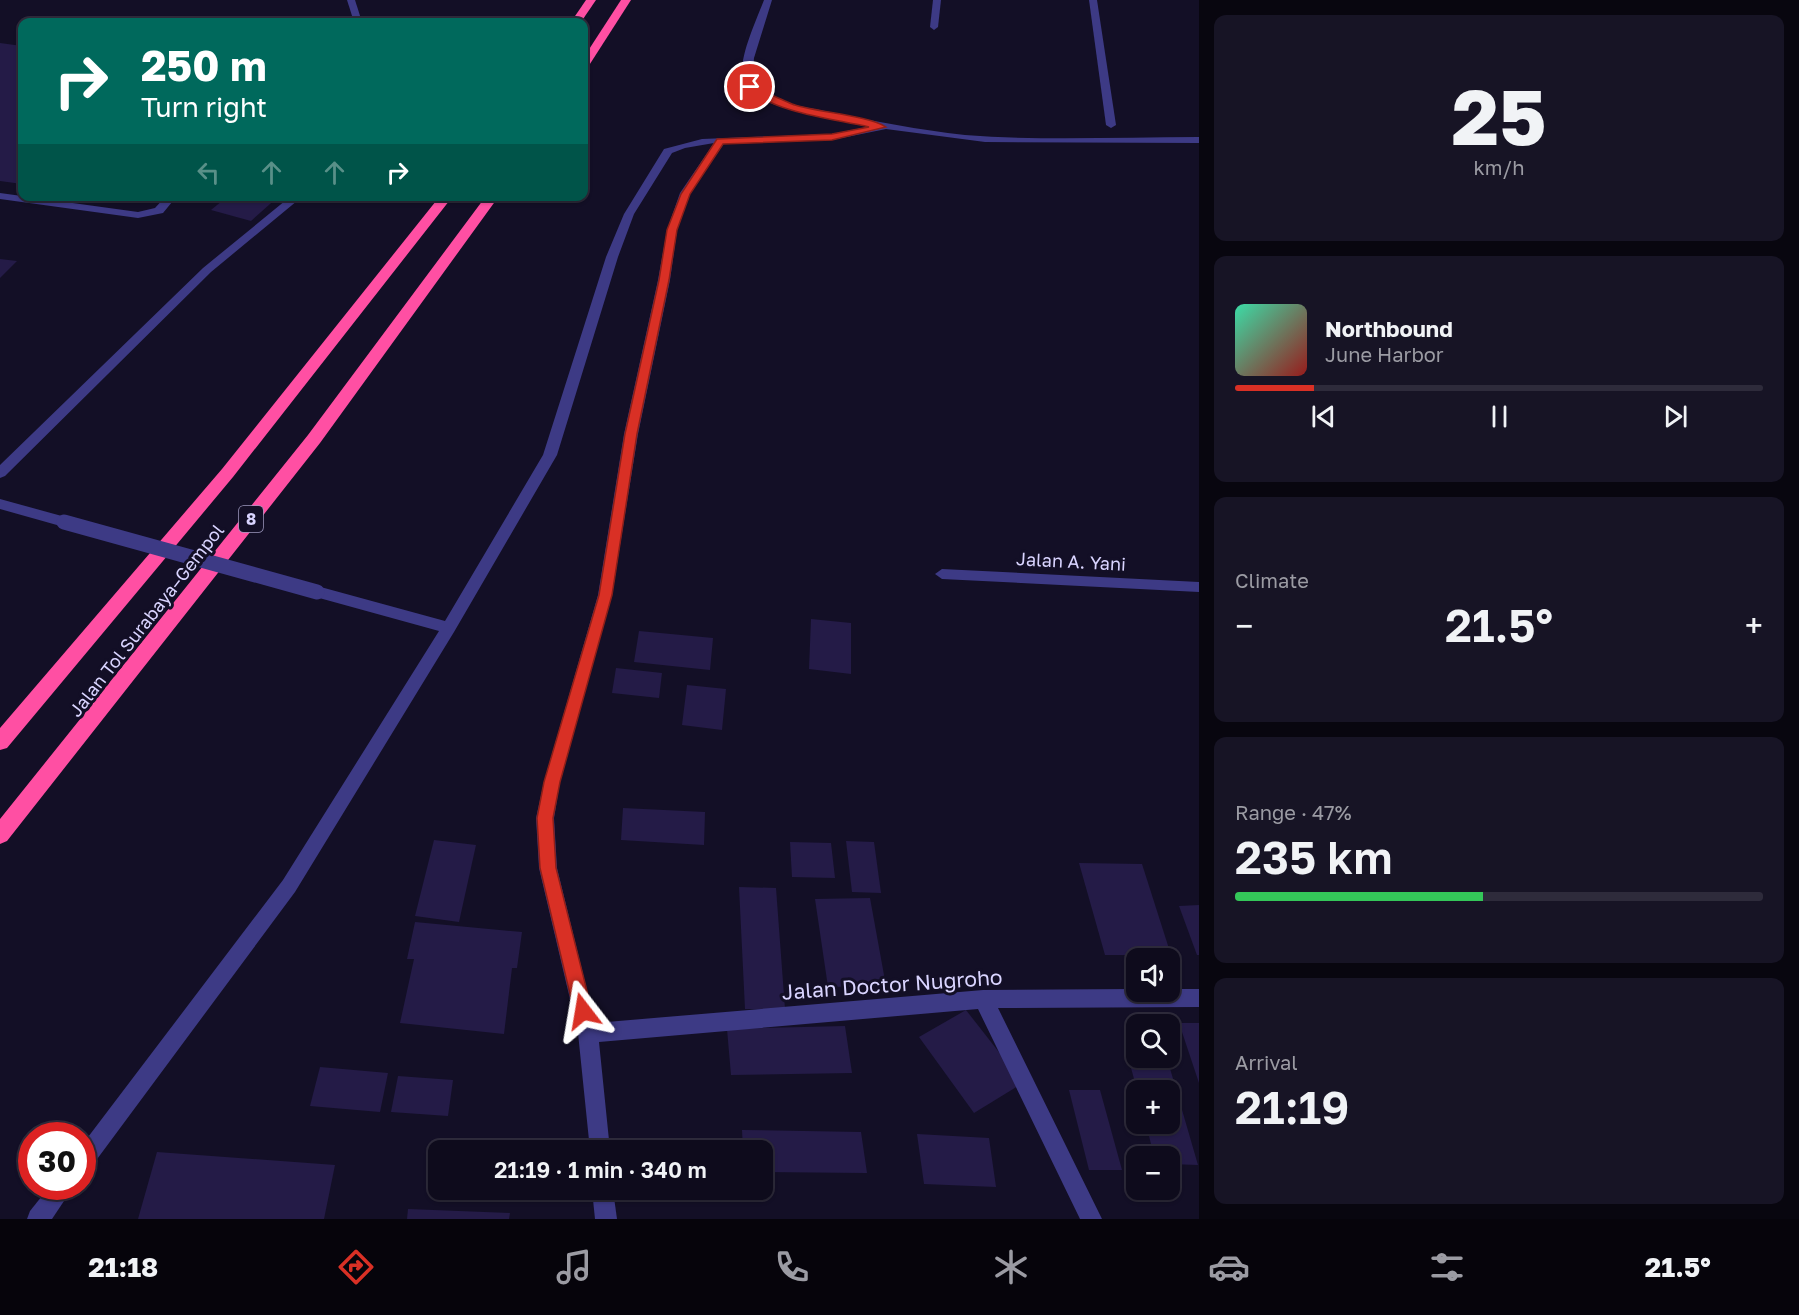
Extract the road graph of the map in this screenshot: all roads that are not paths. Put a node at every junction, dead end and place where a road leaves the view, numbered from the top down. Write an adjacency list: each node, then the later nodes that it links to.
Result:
1 (351, 0): 7 (street)
2 (591, 0): 8 (highway)
3 (626, 0): 10 (highway)
4 (768, 0): 12 (street)
5 (937, 0): 9 (street)
6 (1093, 0): 11 (street)
7 (357, 18)
8 (579, 18)
9 (934, 27)
10 (588, 59)
11 (1111, 125)
12 (882, 127): 13 (street); 14 (street)
13 (1199, 140)
14 (721, 141): 26 (street); 31 (street)
15 (0, 196): 16 (street)
16 (18, 198)
17 (36, 201): 18 (street)
18 (168, 201)
19 (292, 201): 22 (street)
20 (443, 201): 27 (highway, Jalan Tol Surabaya–Gempol)
21 (489, 201): 28 (highway, Jalan Tol Surabaya–Gempol / 8)
22 (0, 473)
23 (0, 504): 26 (street, bridge)
24 (942, 574): 25 (street, Jalan A. Yani)
25 (1199, 587)
26 (448, 628): 33 (street)
27 (0, 742)
28 (0, 835)
29 (1199, 998): 30 (street, Jalan Doctor Nugroho)
30 (984, 999): 31 (street, Jalan Doctor Nugroho); 38 (street)
31 (588, 1033): 32 (street)
32 (599, 1140)
33 (96, 1144)
34 (53, 1200): 36 (street)
35 (604, 1200): 37 (street)
36 (38, 1219)
37 (606, 1219)
38 (1091, 1219)

